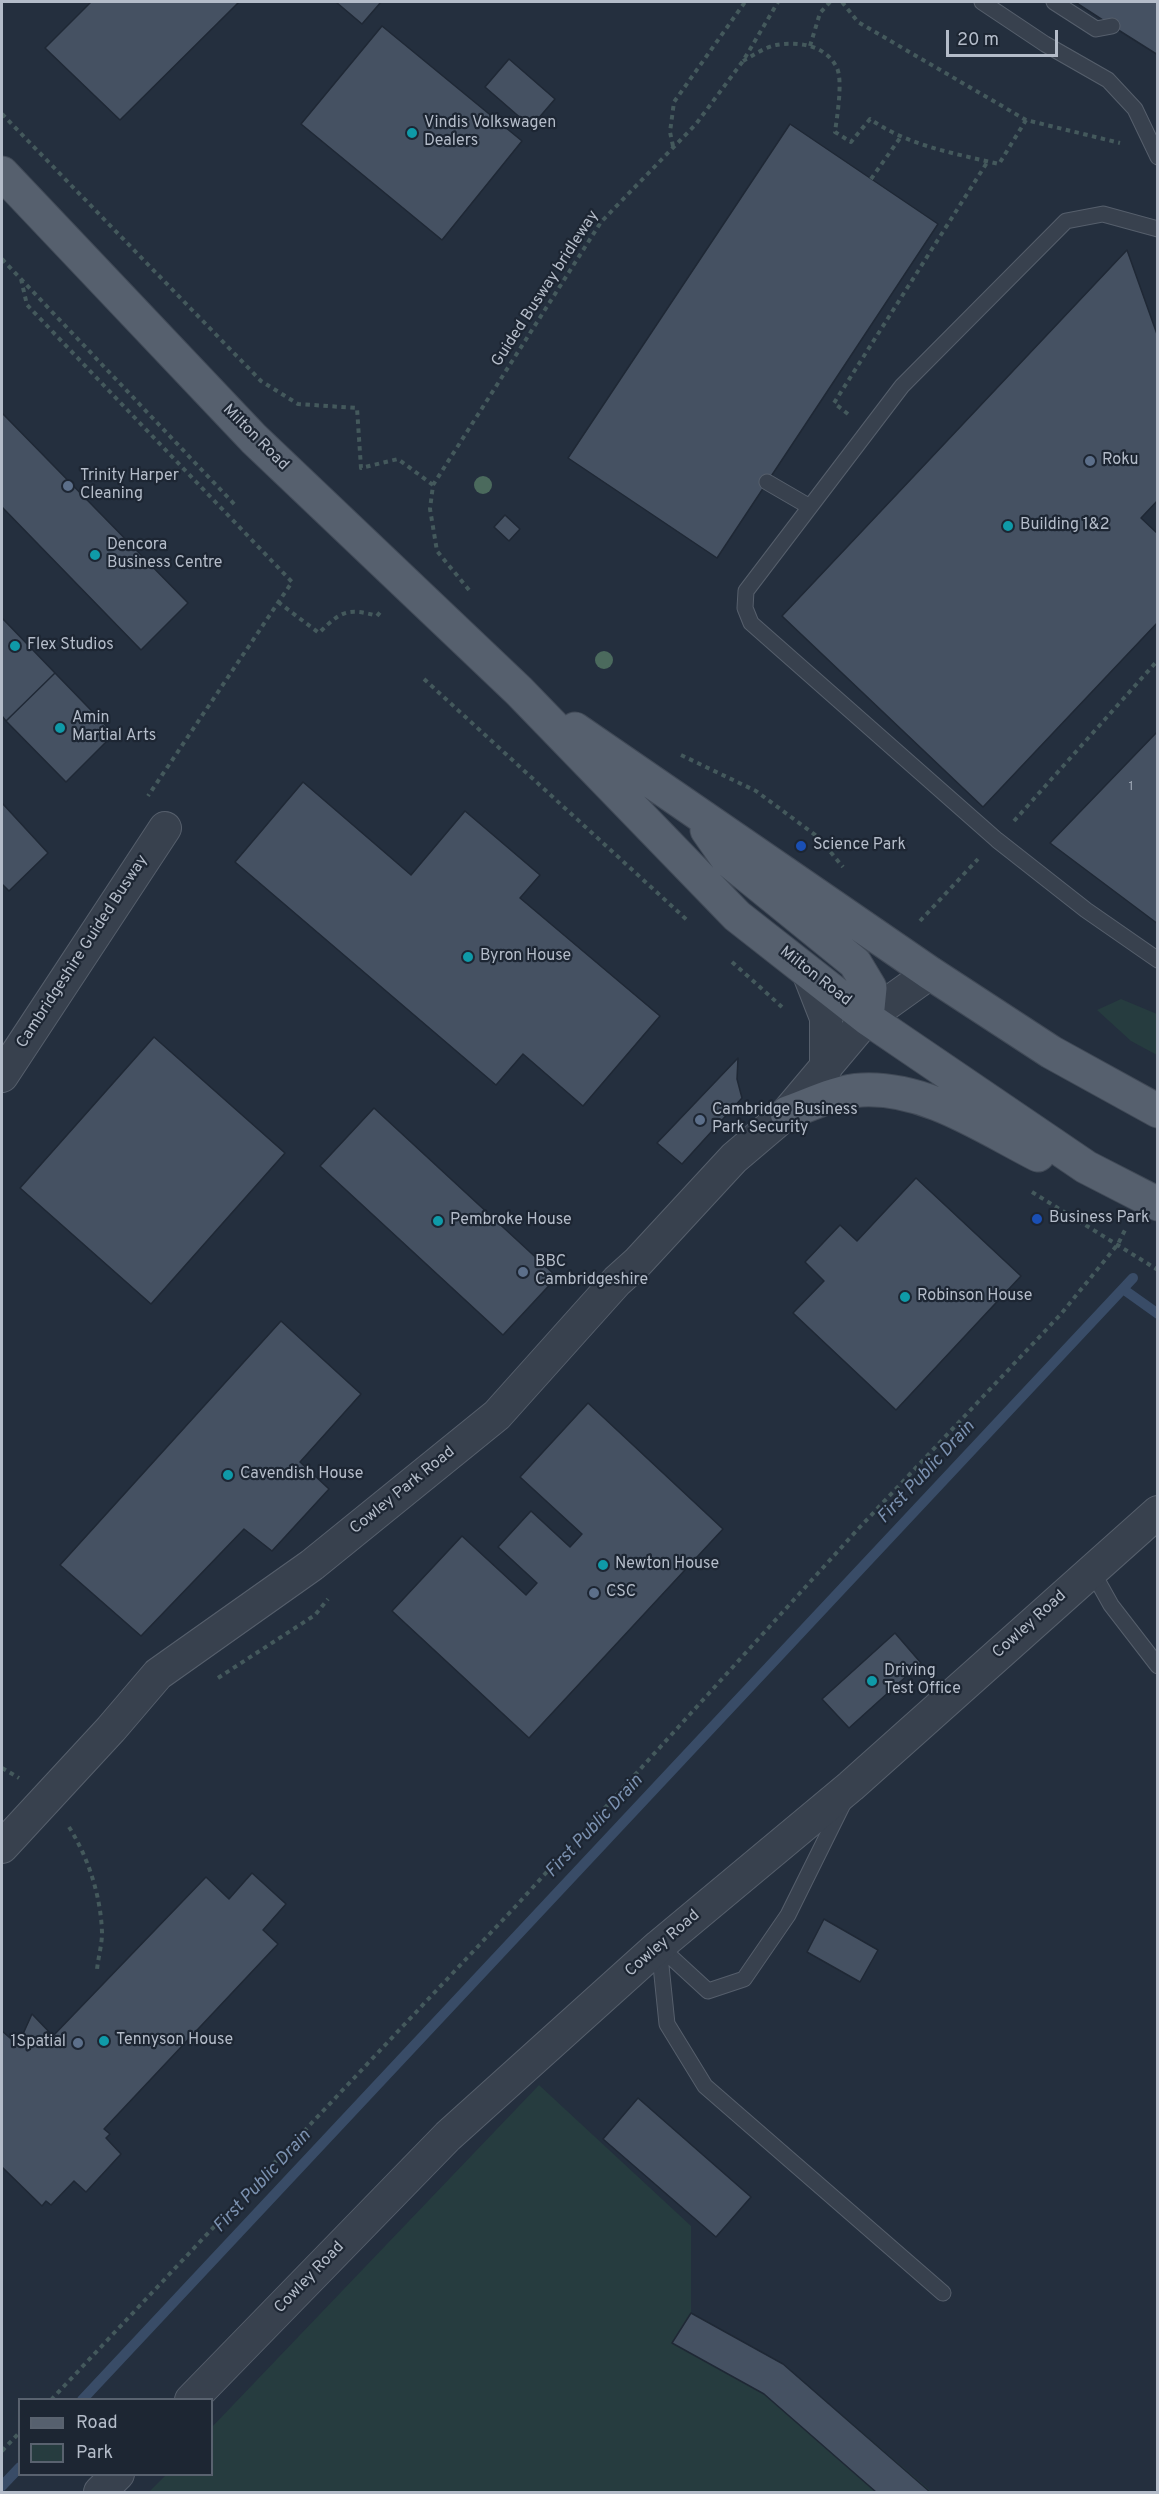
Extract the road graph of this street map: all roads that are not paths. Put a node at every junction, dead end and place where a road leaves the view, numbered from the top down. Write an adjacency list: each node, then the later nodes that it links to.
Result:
1 (982, 2): 4 (lane)
2 (1053, 2): 3 (lane)
3 (1112, 26)
4 (1157, 155)
5 (2, 173): 9 (main road, Milton Road)
6 (1158, 229): 8 (lane)
7 (767, 482): 8 (lane)
8 (810, 507): 12 (lane)
9 (519, 691): 10 (main road, Milton Road); 13 (main road, Milton Road)
10 (691, 807): 14 (main road, Milton Road); 15 (main road)
11 (165, 828): 17 (street, Cambridgeshire Guided Busway)
12 (1158, 960)
13 (808, 972): 15 (main road, Milton Road); 16 (street)
14 (930, 973): 15 (street, Cowley Park Road); 18 (main road, Milton Road)
15 (867, 1018): 16 (street, Cowley Park Road); 20 (main road, Milton Road)
16 (826, 1068): 19 (street, Cowley Park Road)
17 (2, 1076)
18 (1158, 1111)
19 (786, 1113): 20 (main road); 26 (street, Cowley Park Road)
20 (1086, 1167): 21 (main road, Milton Road)
21 (1149, 1201)
22 (1158, 1512): 23 (street, Cowley Road)
23 (1092, 1571): 24 (lane); 25 (street, Cowley Road)
24 (1158, 1666)
25 (851, 1786): 27 (street, Cowley Road); 27 (lane)
26 (2, 1847)
27 (659, 1946): 28 (lane); 29 (street, Cowley Road)
28 (943, 2293)
29 (193, 2398)
30 (117, 2476): 31 (street)
31 (100, 2493)

